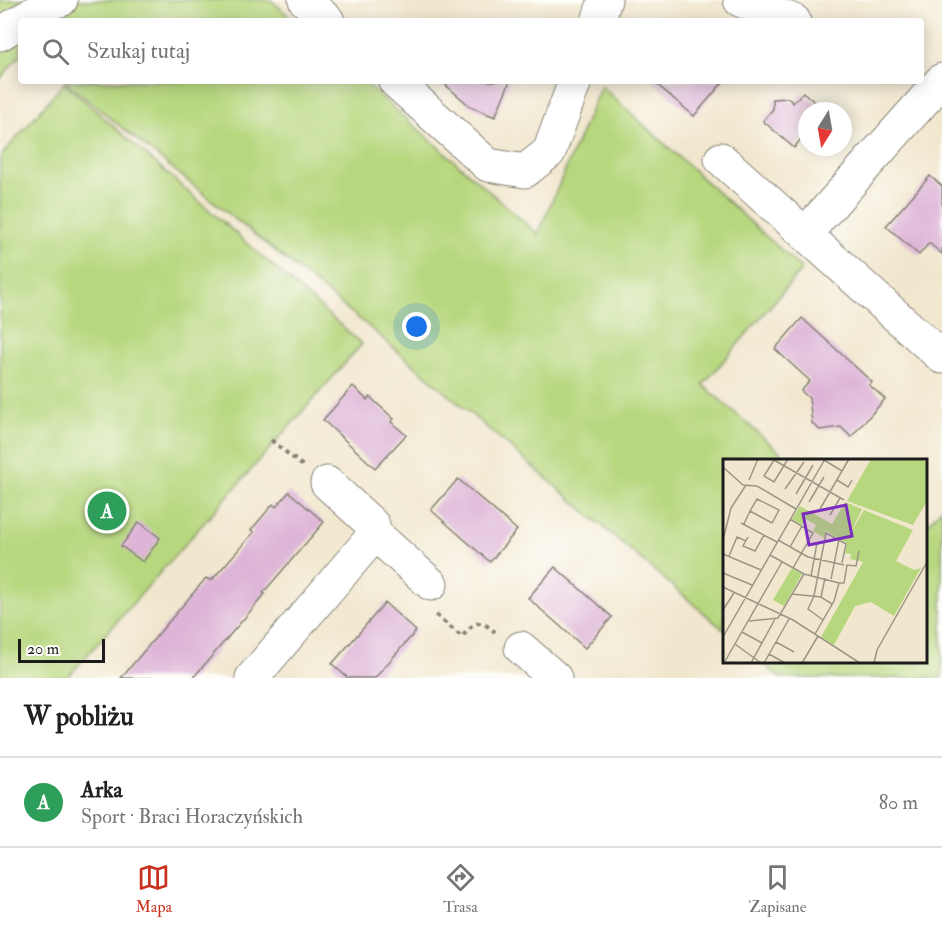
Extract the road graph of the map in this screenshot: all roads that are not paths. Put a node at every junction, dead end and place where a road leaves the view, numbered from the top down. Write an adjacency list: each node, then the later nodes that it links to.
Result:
1 (62, 0): 5 (street)
2 (305, 0): 6 (street)
3 (605, 0): 7 (street)
4 (757, 3): 8 (street)
5 (26, 18)
6 (325, 18)
7 (599, 18)
8 (788, 18)
9 (18, 23): 10 (street)
10 (0, 34)
11 (933, 80): 15 (street)
12 (398, 84): 13 (street)
13 (574, 84)
14 (722, 159): 15 (street)
15 (805, 234): 16 (street)
16 (942, 357)
17 (327, 483): 18 (street)
18 (375, 534): 19 (street); 21 (street)
19 (431, 584)
20 (521, 648): 22 (street)
21 (252, 678)
22 (555, 678)

